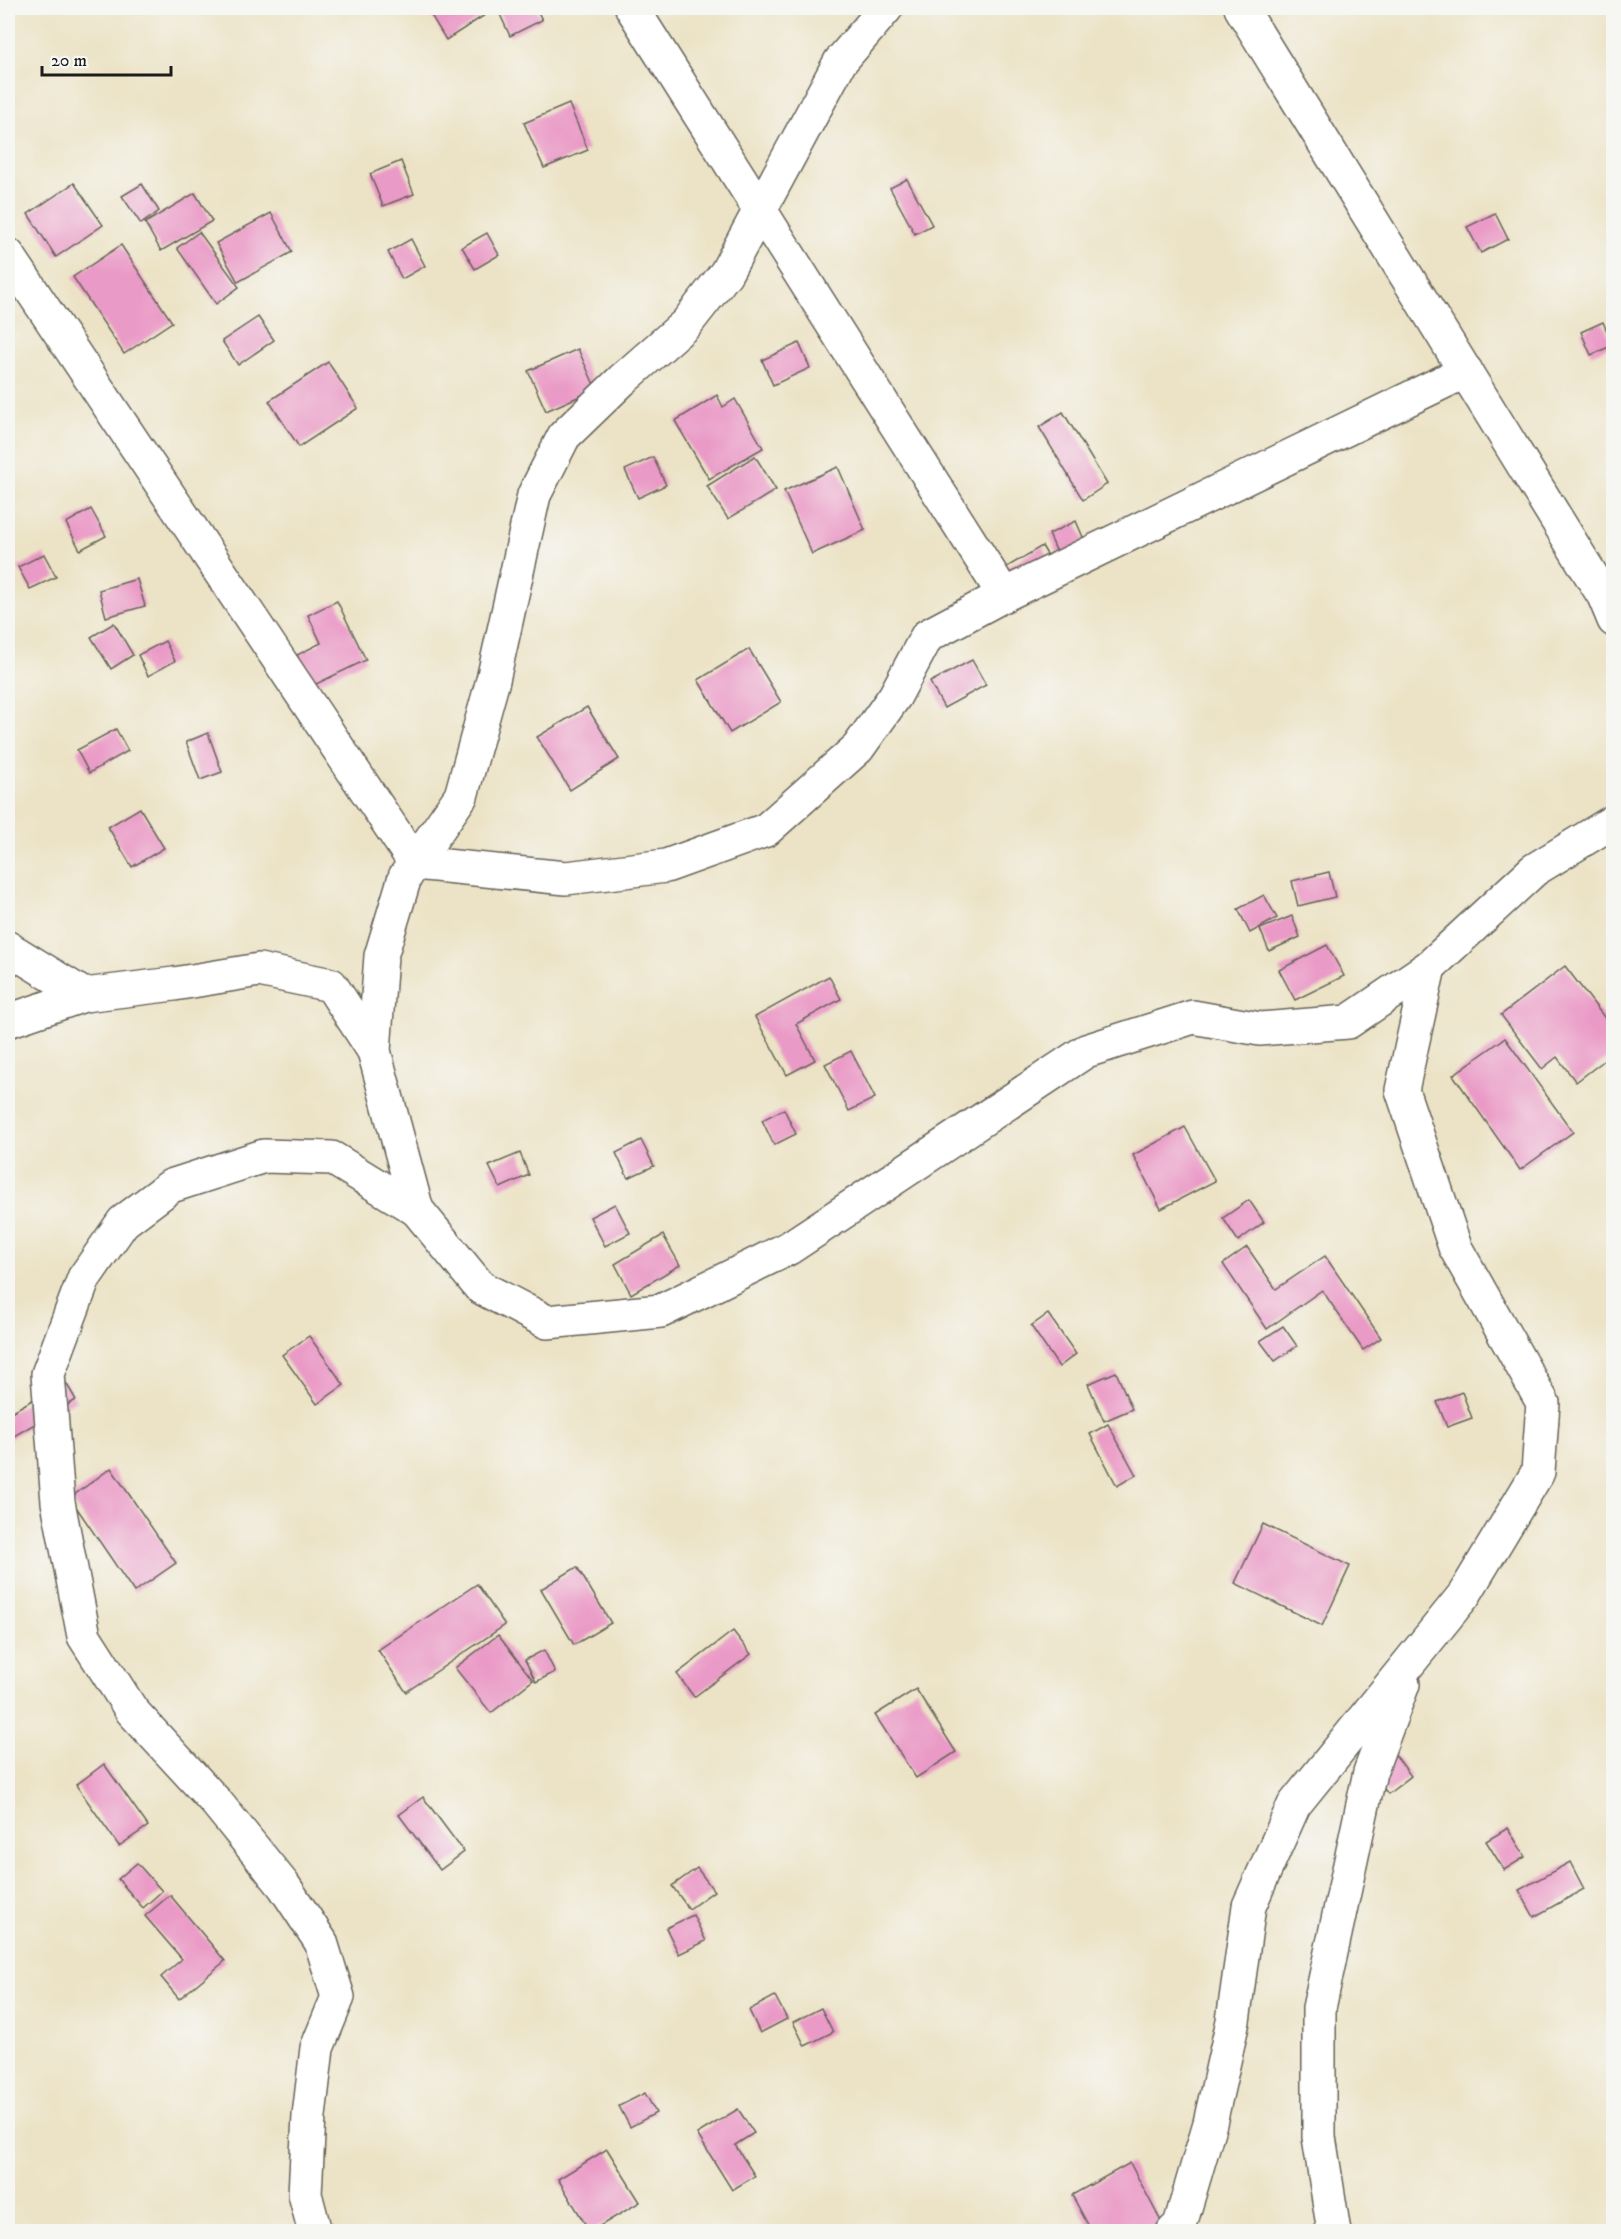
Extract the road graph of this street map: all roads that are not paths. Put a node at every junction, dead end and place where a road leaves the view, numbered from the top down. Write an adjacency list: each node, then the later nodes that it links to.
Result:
1 (632, 8): 4 (street)
2 (886, 8): 4 (street)
3 (1241, 8): 6 (street)
4 (759, 208): 7 (street); 10 (street)
5 (8, 255): 10 (street)
6 (1466, 371): 7 (street); 8 (street)
7 (1004, 595): 10 (street)
8 (1614, 620)
9 (1614, 821): 12 (street)
10 (414, 863): 15 (street)
11 (8, 948): 13 (street)
12 (1430, 967): 16 (street); 17 (street)
13 (84, 995): 14 (street); 15 (street)
14 (8, 1021)
15 (374, 1051): 16 (street)
16 (417, 1210): 18 (street)
17 (1414, 1657): 19 (street); 20 (street)
18 (315, 2232)
19 (1173, 2232)
20 (1334, 2232)

